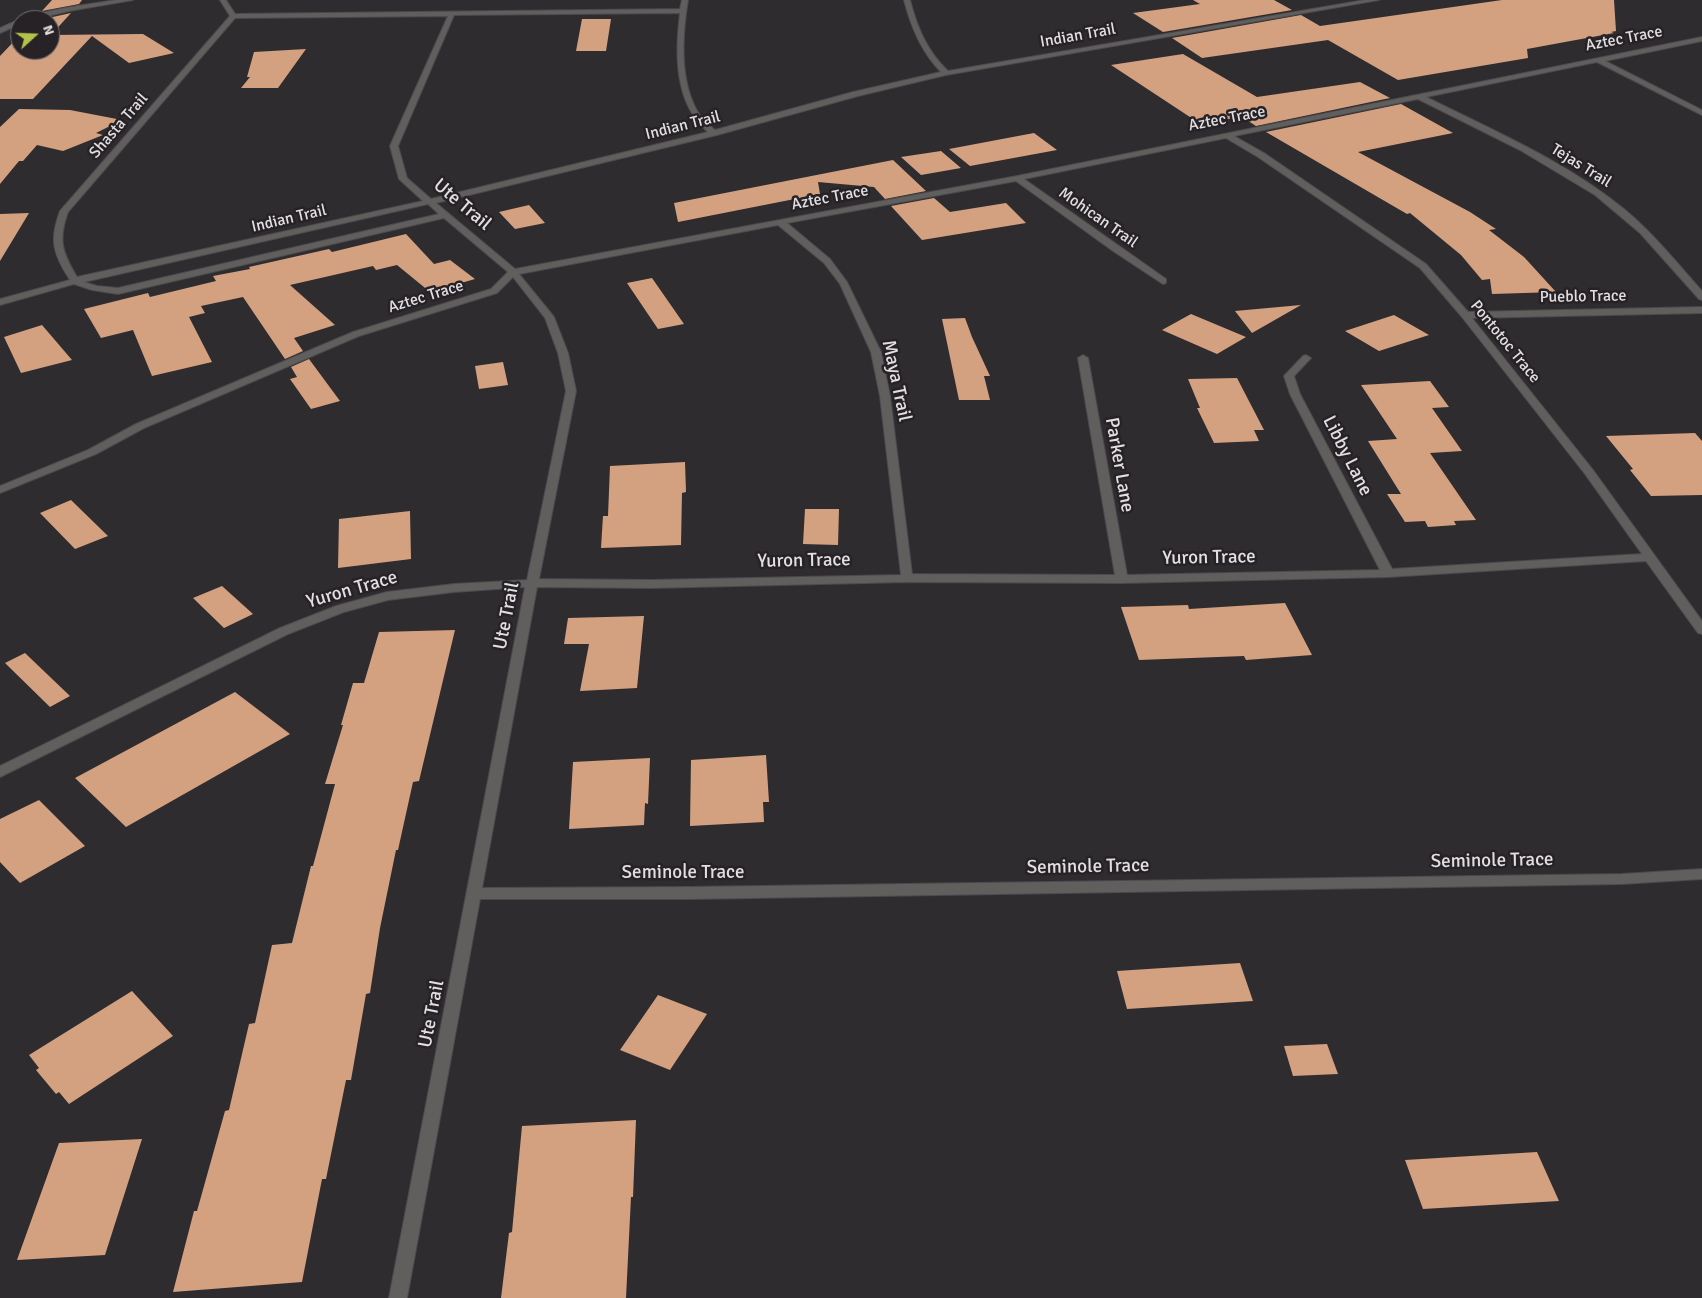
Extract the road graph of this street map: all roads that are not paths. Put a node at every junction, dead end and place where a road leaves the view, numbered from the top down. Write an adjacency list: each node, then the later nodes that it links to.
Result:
1 (130, 0): 6 (street)
2 (224, 0): 9 (street)
3 (685, 0): 7 (street)
4 (907, 0): 14 (street)
5 (1376, 0): 14 (street, Indian Trail)
6 (60, 11)
7 (683, 11): 8 (street); 17 (street)
8 (452, 13): 9 (street); 20 (street, Ute Trail)
9 (233, 16): 24 (street, Shasta Trail)
10 (1702, 40): 11 (street, Aztec Trace)
11 (1691, 42): 12 (street); 13 (street, Aztec Trace)
12 (1702, 46)
13 (1598, 60): 15 (street, Aztec Trace); 16 (street)
14 (946, 73): 17 (street, Indian Trail)
15 (1418, 96): 18 (street, Aztec Trace); 26 (street, Tejas Trail)
16 (1702, 113)
17 (714, 133): 20 (street, Indian Trail)
18 (1226, 135): 19 (street, Aztec Trace); 29 (street, Pontotoc Trace)
19 (1017, 178): 22 (street, Aztec Trace); 25 (street, Mohican Trail)
20 (428, 202): 21 (street, Ute Trail); 24 (street, Indian Trail)
21 (444, 215): 23 (street, Ute Trail); 24 (street)
22 (781, 223): 23 (street, Aztec Trace); 35 (street, Maya Trail)
23 (513, 272): 32 (street, Aztec Trace); 37 (street, Ute Trail)
24 (75, 281): 27 (street, Indian Trail)
25 (1163, 281)
26 (1702, 298)
27 (0, 302)
28 (1702, 310): 29 (street, Pueblo Trace)
29 (1465, 315): 33 (street, Pontotoc Trace)
30 (1083, 358): 36 (street, Parker Lane)
31 (1306, 358): 34 (street, Libby Lane)
32 (0, 490)
33 (1648, 557): 34 (street, Yuron Trace); 38 (street, Pontotoc Trace)
34 (1388, 573): 36 (street, Yuron Trace)
35 (907, 578): 36 (street, Yuron Trace); 37 (street, Yuron Trace)
36 (1122, 579)
37 (532, 583): 39 (street, Yuron Trace); 41 (street, Ute Trail)
38 (1702, 630)
39 (0, 772)
40 (1702, 874): 41 (street, Seminole Trace)
41 (474, 894): 42 (street, Ute Trail)
42 (398, 1298)

